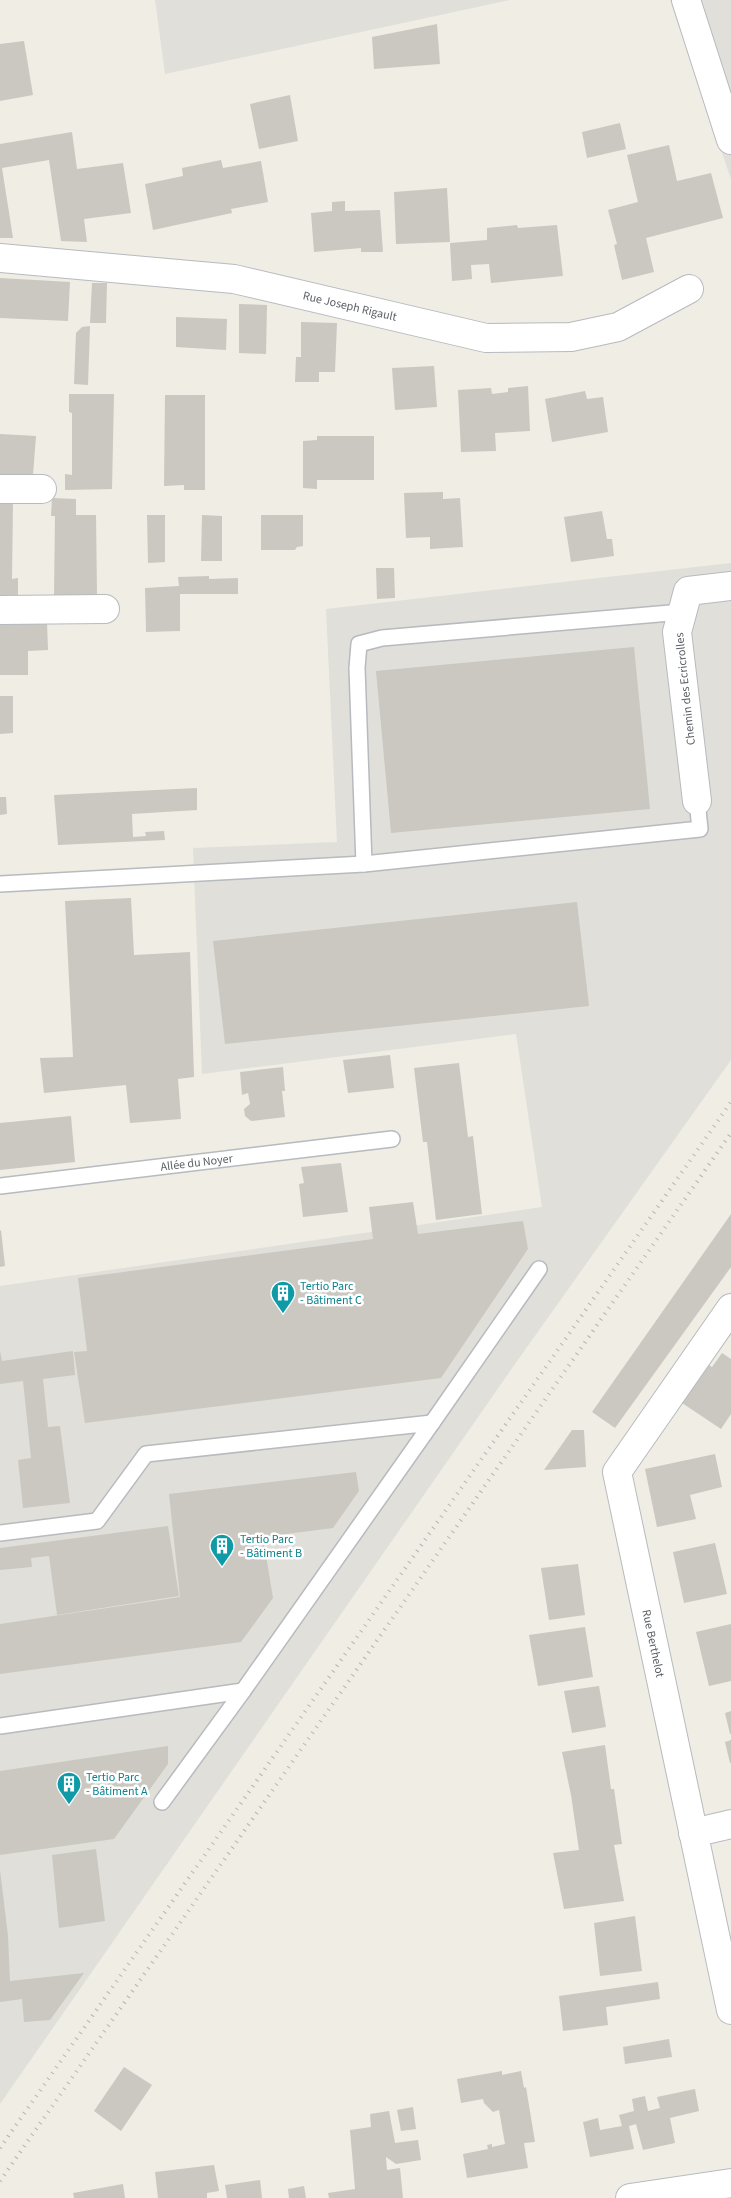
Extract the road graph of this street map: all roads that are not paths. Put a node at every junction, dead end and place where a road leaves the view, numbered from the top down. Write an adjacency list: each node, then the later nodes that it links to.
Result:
1 (686, 0): 2 (street)
2 (731, 140)
3 (0, 258): 4 (street, Rue Joseph Rigault)
4 (689, 289)
5 (0, 489): 6 (street)
6 (42, 489)
7 (731, 586): 10 (street, Chemin des Ecricrolles)
8 (105, 609): 9 (street)
9 (0, 610)
10 (682, 612): 11 (street, Chemin des Ecricrolles); 12 (lane)
11 (697, 801): 12 (lane)
12 (364, 864): 13 (lane)
13 (0, 884)
14 (392, 1139): 15 (lane, Allée du Noyer)
15 (0, 1186)
16 (539, 1269): 18 (lane)
17 (731, 1308): 24 (street, Rue Berthelot)
18 (432, 1423): 19 (lane); 20 (lane)
19 (0, 1532)
20 (243, 1691): 21 (lane); 22 (lane)
21 (0, 1726)
22 (162, 1802)
23 (731, 1824): 24 (street)
24 (693, 1833): 25 (street, Rue Berthelot)
25 (731, 2010)
26 (731, 2183): 27 (street)
27 (643, 2197)

